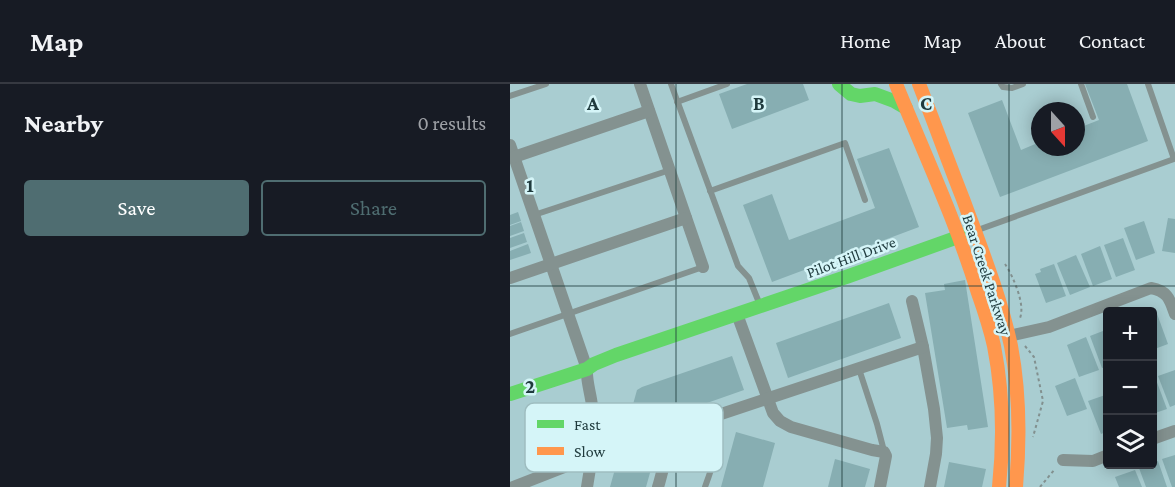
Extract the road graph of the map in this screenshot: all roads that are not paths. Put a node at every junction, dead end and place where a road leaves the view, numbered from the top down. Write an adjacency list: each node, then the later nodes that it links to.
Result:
1 (546, 84): 13 (lane)
2 (640, 84): 16 (street)
3 (671, 84): 14 (lane)
4 (727, 84): 14 (lane)
5 (839, 84): 12 (street)
6 (896, 84): 15 (street, Bear Creek Parkway)
7 (1001, 84): 8 (lane)
8 (1023, 84)
9 (1081, 84): 17 (lane)
10 (1148, 84): 24 (lane)
11 (924, 87): 24 (street, Bear Creek Parkway)
12 (878, 89): 15 (street)
13 (510, 96)
14 (677, 102): 20 (lane)
15 (906, 108): 25 (street, Bear Creek Parkway)
16 (649, 111): 18 (street); 19 (street)
17 (1093, 117)
18 (512, 151): 22 (street)
19 (670, 170): 22 (lane); 23 (street)
20 (710, 191): 21 (lane); 30 (lane)
21 (865, 200)
22 (534, 215): 26 (street)
23 (686, 218): 26 (street); 27 (street)
24 (975, 231): 25 (street, Pilot Hill Drive); 35 (street, Bear Creek Parkway)
25 (958, 236): 30 (street, Pilot Hill Drive); 58 (street, Bear Creek Parkway)
26 (551, 264): 28 (street); 31 (street)
27 (703, 267): 31 (lane)
28 (510, 278)
29 (912, 301): 36 (street)
30 (760, 307): 32 (street, Pilot Hill Drive)
31 (568, 314): 34 (lane); 37 (street)
32 (737, 314): 37 (street, Pilot Hill Drive); 40 (street)
33 (1175, 314): 35 (street)
34 (510, 334)
35 (1009, 336): 59 (street, Bear Creek Parkway)
36 (923, 347): 38 (street); 57 (street)
37 (587, 369): 39 (street, Pilot Hill Drive); 41 (street)
38 (859, 369): 40 (street); 45 (lane)
39 (510, 394)
40 (768, 399): 42 (street); 45 (street)
41 (592, 403)
42 (723, 413)
43 (1175, 431): 44 (street)
44 (1157, 437)
45 (884, 452): 56 (street)
46 (1103, 457): 47 (street)
47 (1063, 460)
48 (552, 472): 52 (street)
49 (590, 472): 53 (street)
50 (662, 472): 54 (street)
51 (710, 472): 55 (lane)
52 (513, 487)
53 (587, 487)
54 (658, 487)
55 (705, 487)
56 (880, 487)
57 (930, 487)
58 (999, 487)
59 (1016, 487)

